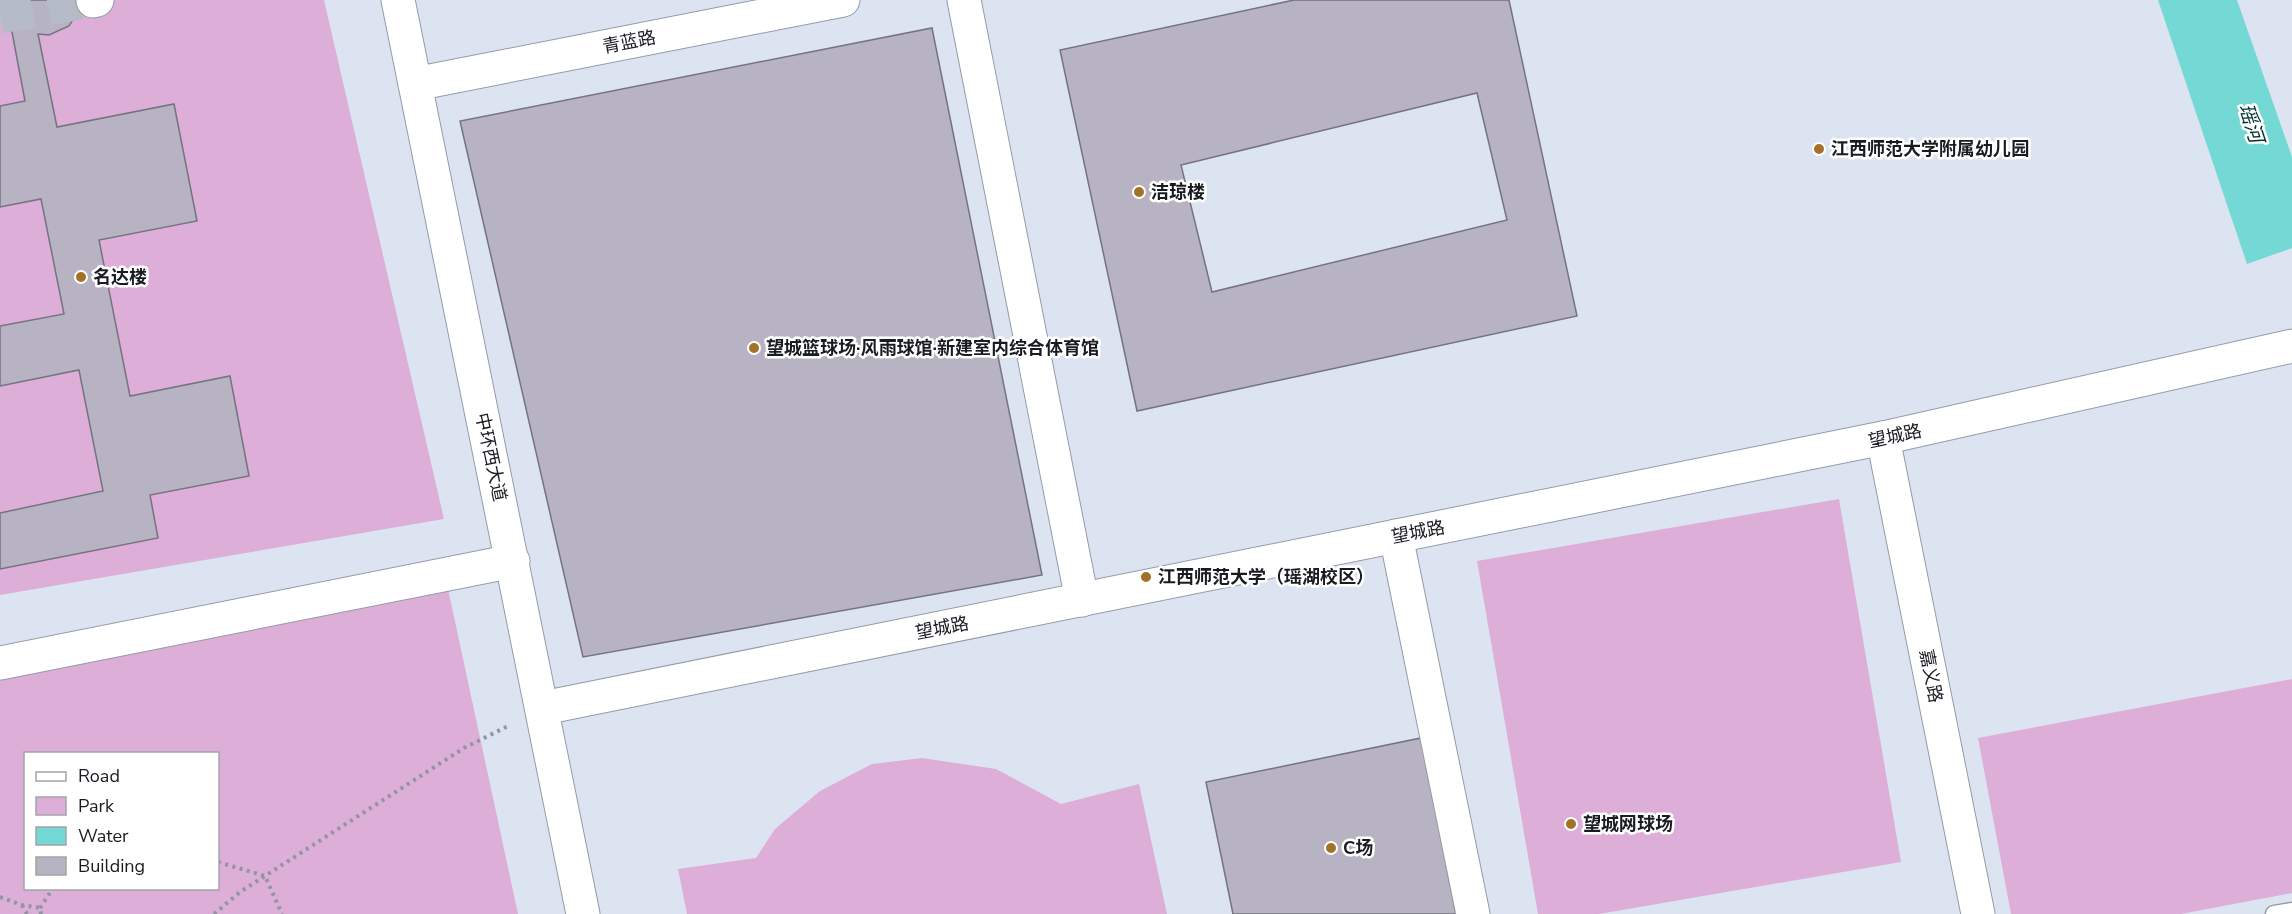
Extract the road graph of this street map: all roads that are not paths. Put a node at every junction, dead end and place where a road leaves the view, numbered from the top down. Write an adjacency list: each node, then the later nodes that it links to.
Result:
1 (398, 0): 4 (street, 中环西大道)
2 (843, 0): 4 (street, 青蓝路)
3 (964, 0): 9 (street)
4 (415, 84): 8 (street, 中环西大道)
5 (2292, 346): 6 (street, 望城路)
6 (1883, 438): 7 (street, 望城路); 15 (street, 嘉义路)
7 (1396, 536): 9 (street, 望城路); 14 (street)
8 (513, 561): 10 (street); 11 (street, 中环西大道)
9 (1082, 600): 11 (street, 望城路)
10 (0, 663)
11 (543, 708): 13 (street, 中环西大道)
12 (2292, 910): 16 (lane)
13 (583, 914)
14 (1473, 914)
15 (1978, 914)
16 (2274, 914)

